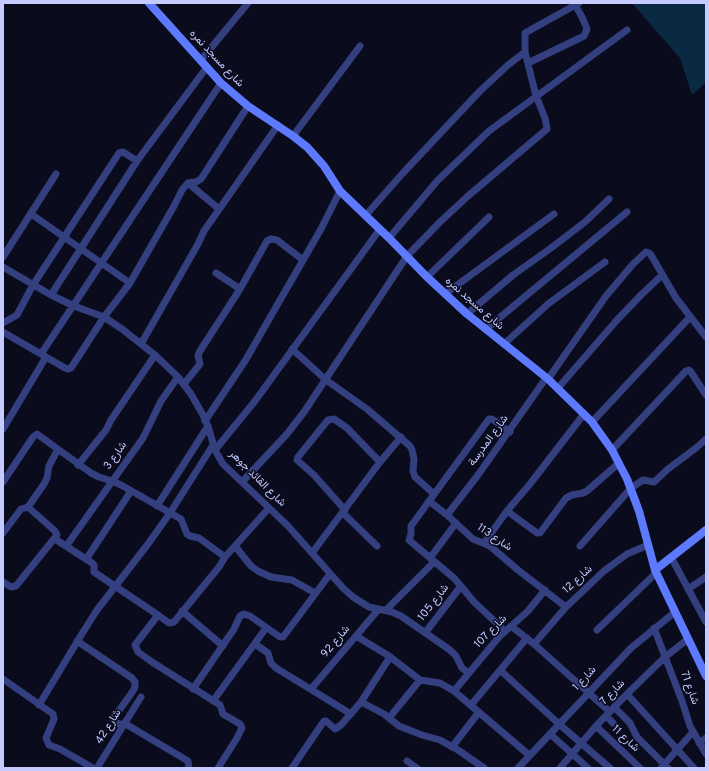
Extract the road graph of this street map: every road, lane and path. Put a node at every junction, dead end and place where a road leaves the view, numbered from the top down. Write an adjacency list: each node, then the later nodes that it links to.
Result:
1 (150, 3): 7 (street, شارع مسجد نمره)
2 (248, 3): 7 (street)
3 (577, 4): 6 (street); 8 (street)
4 (627, 30): 10 (street)
5 (360, 46): 13 (street)
6 (525, 52): 8 (street); 23 (street)
7 (204, 63): 9 (street, شارع مسجد نمره); 14 (street)
8 (528, 63): 10 (street)
9 (221, 83): 11 (street, شارع مسجد نمره); 33 (street)
10 (536, 96): 27 (street); 29 (street)
11 (248, 106): 12 (street, شارع مسجد نمره); 16 (street)
12 (278, 125): 13 (street, شارع مسجد نمره); 19 (street)
13 (293, 136): 17 (street, شارع مسجد نمره)
14 (137, 161): 26 (street); 28 (street)
15 (56, 174): 21 (street)
16 (188, 183): 19 (street); 38 (street)
17 (340, 191): 23 (street, شارع مسجد نمره); 31 (street)
18 (610, 199): 44 (street)
19 (219, 209): 51 (street)
20 (627, 212): 48 (street)
21 (31, 214): 26 (street); 30 (street)
22 (554, 214): 41 (street)
23 (366, 215): 25 (street, شارع مسجد نمره)
24 (488, 217): 37 (street)
25 (380, 228): 27 (street, شارع مسجد نمره); 53 (street)
26 (64, 237): 28 (street); 39 (street)
27 (389, 238): 29 (street, شارع مسجد نمره)
28 (81, 249): 33 (street); 42 (street)
29 (407, 256): 37 (street, شارع مسجد نمره); 58 (street)
30 (3, 257)
31 (302, 260): 40 (street); 64 (street)
32 (605, 262): 52 (street)
33 (101, 264): 38 (street); 43 (street)
34 (3, 267): 39 (street, شارع القائد جوهر)
35 (216, 273): 40 (street)
36 (662, 275): 46 (street); 57 (street, شارع المدرسة); 60 (street)
37 (427, 277): 41 (street, شارع مسجد نمره)
38 (130, 283): 45 (street)
39 (33, 285): 42 (street, شارع القائد جوهر); 47 (street)
40 (240, 289): 59 (street)
41 (445, 294): 44 (street, شارع مسجد نمره)
42 (51, 295): 43 (street, شارع القائد جوهر)
43 (74, 306): 45 (street, شارع القائد جوهر); 55 (street)
44 (467, 314): 48 (street, شارع مسجد نمره)
45 (104, 317): 51 (street, شارع القائد جوهر); 55 (street)
46 (690, 317): 50 (street); 63 (street)
47 (3, 324)
48 (486, 329): 52 (street, شارع مسجد نمره)
49 (3, 332): 55 (street)
50 (706, 337)
51 (141, 344): 54 (street, شارع القائد جوهر)
52 (504, 344): 57 (street, شارع مسجد نمره)
53 (292, 349): 58 (street); 69 (street)
54 (155, 355): 56 (street, شارع القائد جوهر); 74 (street)
55 (43, 356): 65 (street)
56 (178, 376): 59 (street, شارع القائد جوهر); 75 (street, شارع 3)
57 (547, 378): 60 (street, شارع مسجد نمره); 66 (street, شارع المدرسة)
58 (326, 380): 67 (street); 77 (street)
59 (184, 384): 64 (street, شارع القائد جوهر)
60 (558, 388): 62 (street, شارع مسجد نمره)
61 (706, 395): 71 (street)
62 (584, 414): 63 (street, شارع مسجد نمره); 85 (street)
63 (592, 422): 71 (street, شارع مسجد نمره)
64 (207, 423): 69 (street, شارع القائد جوهر); 82 (street)
65 (3, 430)
66 (510, 432): 80 (street); 88 (street, شارع المدرسة)
67 (400, 437): 72 (street); 80 (street)
68 (706, 439): 78 (street)
69 (214, 448): 77 (street, شارع القائد جوهر); 87 (street)
70 (58, 449): 74 (street); 76 (street); 83 (street)
71 (612, 450): 73 (street, شارع مسجد نمره)
72 (380, 462): 86 (street); 86 (street)
73 (619, 463): 78 (street, شارع مسجد نمره); 85 (street)
74 (78, 465): 75 (street)
75 (112, 481): 79 (street); 94 (street, شارع 3)
76 (3, 482)
77 (242, 482): 84 (street, شارع القائد جوهر)
78 (631, 488): 95 (street, شارع مسجد نمره); 98 (street)
79 (131, 491): 82 (street); 102 (street)
80 (434, 494): 81 (street)
81 (429, 501): 88 (street, شارع 113); 103 (street)
82 (157, 506): 87 (street)
83 (28, 507): 91 (street); 92 (street)
84 (269, 508): 96 (street); 99 (street, شارع القائد جوهر)
85 (507, 511): 93 (street)
86 (344, 512): 97 (street); 99 (street)
87 (170, 513): 100 (street); 108 (street)
88 (447, 515): 89 (street, شارع 113)
89 (456, 523): 93 (street, شارع 113); 103 (street, شارع 92)
90 (706, 530): 101 (street)
91 (3, 533)
92 (55, 538): 94 (street); 107 (street)
93 (484, 543): 111 (street, شارع 113)
94 (67, 545): 102 (street)
95 (648, 545): 104 (street, شارع مسجد نمره); 113 (street, شارع 12)
96 (235, 546): 100 (street); 112 (street)
97 (376, 546)
98 (580, 546)
99 (312, 553): 105 (street, شارع القائد جوهر)
100 (225, 557): 115 (street)
101 (671, 557): 104 (street); 110 (street)
102 (87, 558): 108 (street)
103 (432, 560): 109 (street); 114 (street, شارع 92)
104 (656, 572): 116 (street, شارع مسجد نمره); 122 (street)
105 (330, 574): 112 (street); 114 (street, شارع القائد جوهر)
106 (706, 577): 110 (street)
107 (3, 582)
108 (115, 586): 117 (street); 128 (street)
109 (461, 586): 123 (street); 124 (street, شارع 105)
110 (688, 589): 118 (street)
111 (545, 590): 113 (street, شارع 113); 119 (street, شارع 107)
112 (315, 593): 120 (street)
113 (566, 607): 130 (street, شارع 12)
114 (382, 610): 124 (street, شارع القائد جوهر); 125 (street, شارع 92)
115 (182, 611): 117 (street); 131 (street)
116 (675, 612): 121 (street, شارع 1); 127 (street, شارع مسجد نمره)
117 (158, 615): 139 (street)
118 (706, 622)
119 (511, 626): 123 (street, شارع 107); 126 (street)
120 (266, 628): 129 (street); 131 (street)
121 (654, 628): 133 (street, شارع 71); 142 (street, شارع 1)
122 (597, 630)
123 (505, 631): 135 (street, شارع 107)
124 (424, 633): 135 (street, شارع القائد جوهر)
125 (356, 636): 132 (street); 140 (street, شارع 92)
126 (527, 638): 130 (street); 134 (street)
127 (688, 639): 133 (street, شارع 7); 136 (street, شارع مسجد نمره)
128 (77, 641): 147 (street); 155 (street)
129 (256, 644): 140 (street); 145 (street)
130 (534, 644): 142 (street)
131 (223, 646): 139 (street)
132 (390, 657): 138 (street); 146 (street)
133 (665, 657): 143 (street, شارع 7); 157 (street, شارع 71)
134 (500, 670): 148 (street); 154 (street)
135 (469, 673): 141 (street, شارع 107)
136 (706, 676)
137 (3, 680): 147 (street)
138 (420, 680): 141 (street); 152 (street)
139 (193, 689): 145 (street)
140 (311, 689): 151 (street)
141 (454, 691): 148 (street)
142 (588, 693): 150 (street); 154 (street, شارع 1)
143 (627, 694): 150 (street, شارع 7); 163 (street)
144 (141, 697): 155 (street, شارع 42)
145 (213, 701): 168 (street)
146 (361, 702): 151 (street); 152 (street)
147 (40, 705): 170 (street)
148 (471, 705): 149 (street)
149 (479, 712): 162 (street); 166 (street)
150 (610, 712): 153 (street); 156 (street, شارع 7); 169 (street)
151 (351, 714): 173 (street)
152 (389, 718): 162 (street)
153 (613, 723)
154 (559, 724): 158 (street, شارع 1); 160 (street)
155 (123, 725): 171 (street, شارع 42); 172 (street)
156 (596, 726): 160 (street, شارع 7); 180 (street, شارع 11)
157 (693, 732): 161 (street, شارع 71); 163 (street)
158 (550, 734): 164 (street); 166 (street, شارع 1)
159 (706, 738): 161 (street)
160 (581, 743): 164 (street, شارع 7); 179 (street)
161 (699, 743): 165 (street, شارع 71)
162 (452, 747): 175 (street)
163 (677, 749): 169 (street); 181 (street)
164 (572, 754): 177 (street, شارع 7); 178 (street)
165 (706, 754)
166 (529, 756): 176 (street, شارع 1)
167 (407, 761): 174 (street)
168 (222, 767)
169 (665, 767)
170 (92, 768)
171 (97, 768)
172 (189, 768)
173 (292, 768)
174 (417, 768)
175 (484, 768)
176 (518, 768)
177 (560, 768)
178 (588, 768)
179 (610, 768)
180 (640, 768)
181 (694, 768)

